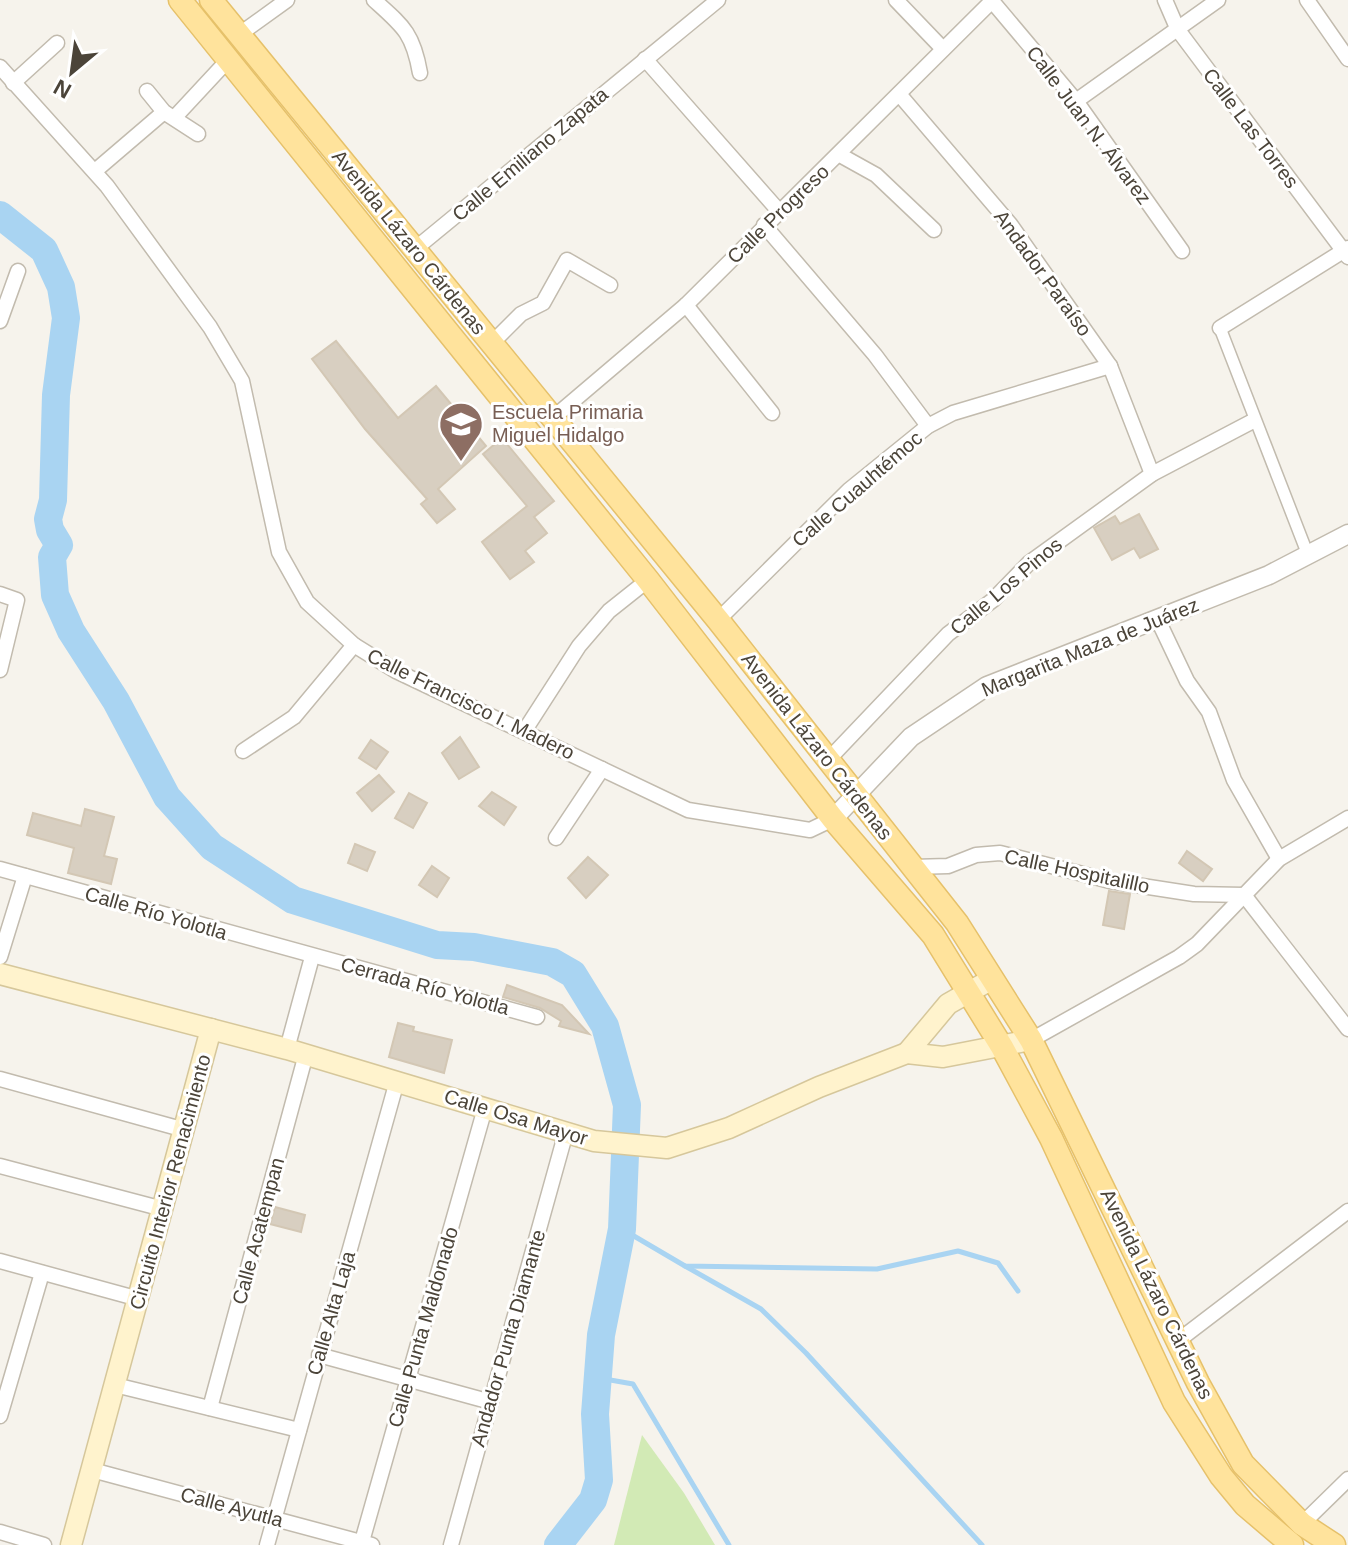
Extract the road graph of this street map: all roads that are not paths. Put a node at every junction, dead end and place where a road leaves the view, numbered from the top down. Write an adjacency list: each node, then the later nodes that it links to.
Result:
1 (180, 0): 17 (main road, Avenida Lázaro Cárdenas)
2 (211, 0): 12 (main road, Avenida Lázaro Cárdenas)
3 (287, 0): 12 (street)
4 (374, 0): 19 (street)
5 (718, 0): 15 (street, Calle Emiliano Zapata)
6 (896, 0): 14 (street)
7 (1165, 0): 11 (street, Calle Las Torres)
8 (1218, 0): 11 (street)
9 (1307, 0): 16 (street)
10 (992, 1): 14 (street, Calle Progreso); 23 (street, Calle Juan N. Álvarez)
11 (1178, 30): 23 (street); 33 (street, Calle Las Torres)
12 (240, 34): 31 (main road, Avenida Lázaro Cárdenas)
13 (57, 43): 20 (street)
14 (943, 49): 22 (street, Calle Progreso)
15 (645, 59): 28 (street); 31 (street, Calle Emiliano Zapata)
16 (1348, 59)
17 (228, 60): 24 (street); 48 (main road, Avenida Lázaro Cárdenas)
18 (0, 67): 20 (street, Calle Francisco I. Madero)
19 (420, 73)
20 (13, 83): 27 (street, Calle Francisco I. Madero)
21 (147, 91): 24 (street)
22 (899, 94): 26 (street, Calle Progreso); 40 (street, Andador Paraíso)
23 (1076, 101): 32 (street, Calle Juan N. Álvarez)
24 (169, 114): 25 (street); 27 (street)
25 (198, 134)
26 (840, 155): 28 (street, Calle Progreso); 30 (street)
27 (95, 171): 52 (street, Calle Francisco I. Madero)
28 (778, 210): 29 (street, Calle Progreso)
29 (764, 225): 36 (street, Calle Progreso); 44 (street)
30 (934, 230)
31 (415, 249): 39 (main road, Avenida Lázaro Cárdenas)
32 (1182, 251)
33 (1347, 252): 38 (street)
34 (18, 271): 37 (street)
35 (610, 285): 39 (street)
36 (686, 305): 41 (street); 42 (street, Calle Progreso)
37 (0, 321)
38 (1220, 328): 43 (street)
39 (492, 343): 42 (main road, Avenida Lázaro Cárdenas)
40 (1110, 366): 44 (street, Calle Cuauhtémoc); 45 (street, Andador Paraíso)
41 (772, 413)
42 (553, 418): 50 (main road, Avenida Lázaro Cárdenas)
43 (1253, 421): 45 (street, Calle Los Pinos); 47 (street)
44 (928, 426): 50 (street, Calle Cuauhtémoc)
45 (1152, 474): 56 (street, Calle Los Pinos)
46 (1348, 534): 47 (street, Margarita Maza de Juárez)
47 (1308, 555): 51 (street, Margarita Maza de Juárez)
48 (648, 580): 54 (street); 60 (main road, Avenida Lázaro Cárdenas)
49 (0, 594): 53 (street)
50 (718, 620): 56 (main road, Avenida Lázaro Cárdenas)
51 (1158, 620): 58 (street, Margarita Maza de Juárez); 62 (street)
52 (354, 645): 54 (street, Calle Francisco I. Madero); 55 (street)
53 (0, 670)
54 (525, 730): 57 (street, Calle Francisco I. Madero)
55 (243, 751)
56 (827, 761): 58 (main road, Avenida Lázaro Cárdenas)
57 (602, 769): 60 (street, Calle Francisco I. Madero); 61 (street)
58 (854, 795): 60 (street, Margarita Maza de Juárez); 63 (main road, Avenida Lázaro Cárdenas)
59 (1348, 818): 62 (street)
60 (833, 819): 71 (main road, Avenida Lázaro Cárdenas)
61 (556, 838)
62 (1279, 859): 66 (street)
63 (913, 867): 66 (street, Calle Hospitalillo); 70 (main road, Avenida Lázaro Cárdenas)
64 (0, 869): 65 (street, Calle Río Yolotla)
65 (25, 876): 67 (street); 68 (street, Calle Río Yolotla)
66 (1244, 895): 74 (street); 75 (street)
67 (0, 957)
68 (312, 957): 72 (street, Cerrada Río Yolotla); 77 (street, Calle Acatempan)
69 (0, 974): 73 (main road, Circuito Interior Renacimiento)
70 (992, 979): 71 (main road, Calle Osa Mayor); 75 (main road, Avenida Lázaro Cárdenas)
71 (967, 993): 76 (main road, Avenida Lázaro Cárdenas); 78 (main road, Calle Osa Mayor)
72 (537, 1017)
73 (211, 1029): 77 (main road, Calle Osa Mayor); 82 (main road, Circuito Interior Renacimiento)
74 (1348, 1029)
75 (1031, 1040): 76 (main road, Calle Osa Mayor); 90 (main road, Avenida Lázaro Cárdenas)
76 (1002, 1047): 78 (main road, Calle Osa Mayor); 110 (main road, Avenida Lázaro Cárdenas)
77 (297, 1051): 80 (main road, Calle Osa Mayor); 97 (street, Calle Acatempan)
78 (907, 1053): 83 (main road, Calle Osa Mayor)
79 (0, 1079): 82 (street)
80 (397, 1081): 81 (main road, Calle Osa Mayor); 92 (street, Calle Alta Laja)
81 (485, 1108): 83 (main road, Calle Osa Mayor); 94 (street, Calle Punta Maldonado)
82 (185, 1130): 85 (main road, Circuito Interior Renacimiento)
83 (566, 1132): 96 (street, Andador Punta Diamante)
84 (0, 1166): 85 (street)
85 (163, 1209): 89 (main road, Circuito Interior Renacimiento)
86 (1348, 1211): 90 (street)
87 (0, 1261): 88 (street)
88 (42, 1273): 89 (street); 93 (street)
89 (139, 1299): 95 (main road, Circuito Interior Renacimiento)
90 (1179, 1340): 103 (main road, Avenida Lázaro Cárdenas)
91 (0, 1351): 93 (street)
92 (319, 1355): 94 (street); 99 (street, Calle Alta Laja)
93 (17, 1356): 98 (street)
94 (408, 1379): 96 (street); 105 (street, Calle Punta Maldonado)
95 (115, 1385): 97 (street); 100 (main road, Circuito Interior Renacimiento)
96 (491, 1402): 109 (street, Andador Punta Diamante)
97 (210, 1408): 99 (street)
98 (0, 1416)
99 (299, 1430): 102 (street, Calle Alta Laja)
100 (92, 1470): 102 (street, Calle Ayutla); 107 (main road, Circuito Interior Renacimiento)
101 (1348, 1479): 103 (street)
102 (275, 1519): 105 (street, Calle Ayutla); 108 (street, Calle Alta Laja)
103 (1302, 1524): 111 (main road, Avenida Lázaro Cárdenas)
104 (0, 1532): 106 (street)
105 (365, 1544)
106 (44, 1545)
107 (71, 1545)
108 (267, 1545)
109 (451, 1545)
110 (1292, 1545)
111 (1334, 1545)

